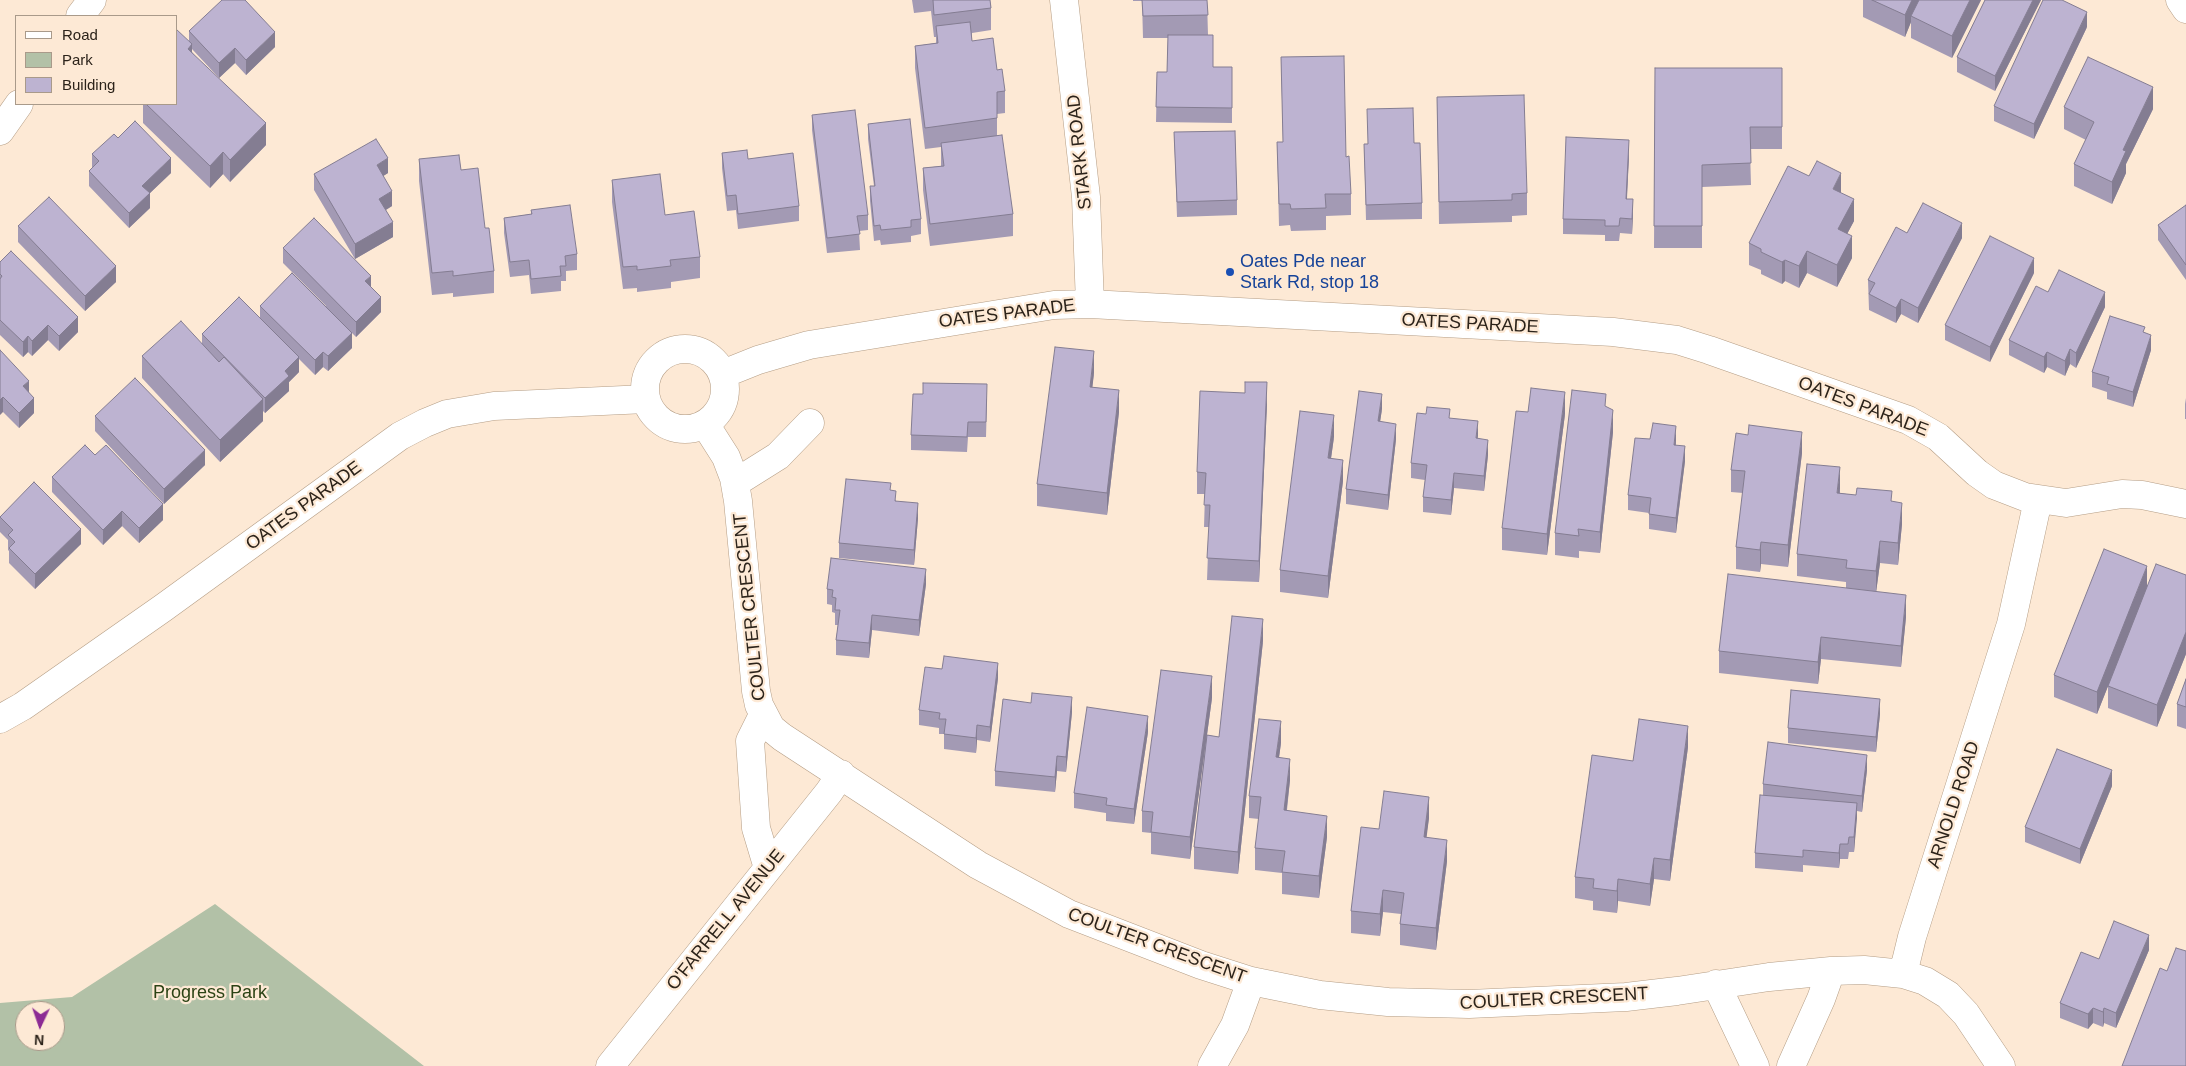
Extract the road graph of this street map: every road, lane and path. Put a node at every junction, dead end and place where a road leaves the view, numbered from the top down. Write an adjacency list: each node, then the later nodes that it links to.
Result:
1 (92, 0): 5 (street)
2 (1064, 0): 8 (street, STARK ROAD)
3 (2180, 0): 4 (street)
4 (2186, 9)
5 (81, 15)
6 (18, 105): 7 (street)
7 (0, 131)
8 (1090, 304): 9 (street, OATES PARADE); 14 (street, OATES PARADE)
9 (723, 374): 10 (street); 12 (street)
10 (646, 399): 12 (street); 17 (street, OATES PARADE)
11 (810, 423): 13 (street)
12 (705, 424): 13 (street, COULTER CRESCENT)
13 (735, 483): 16 (street, COULTER CRESCENT)
14 (2038, 500): 15 (street, OATES PARADE); 21 (street, ARNOLD ROAD)
15 (2186, 504)
16 (763, 715): 18 (street, COULTER CRESCENT); 19 (street)
17 (0, 719)
18 (841, 774): 19 (street, O'FARRELL AVENUE); 22 (street, COULTER CRESCENT)
19 (768, 868): 24 (street, O'FARRELL AVENUE)
20 (1831, 971): 21 (street, COULTER CRESCENT); 23 (street, COULTER CRESCENT); 27 (street)
21 (1902, 974): 28 (street)
22 (1251, 981): 23 (street, COULTER CRESCENT); 25 (street)
23 (1716, 984): 26 (street)
24 (610, 1066)
25 (1212, 1066)
26 (1755, 1066)
27 (1791, 1066)
28 (2001, 1066)

